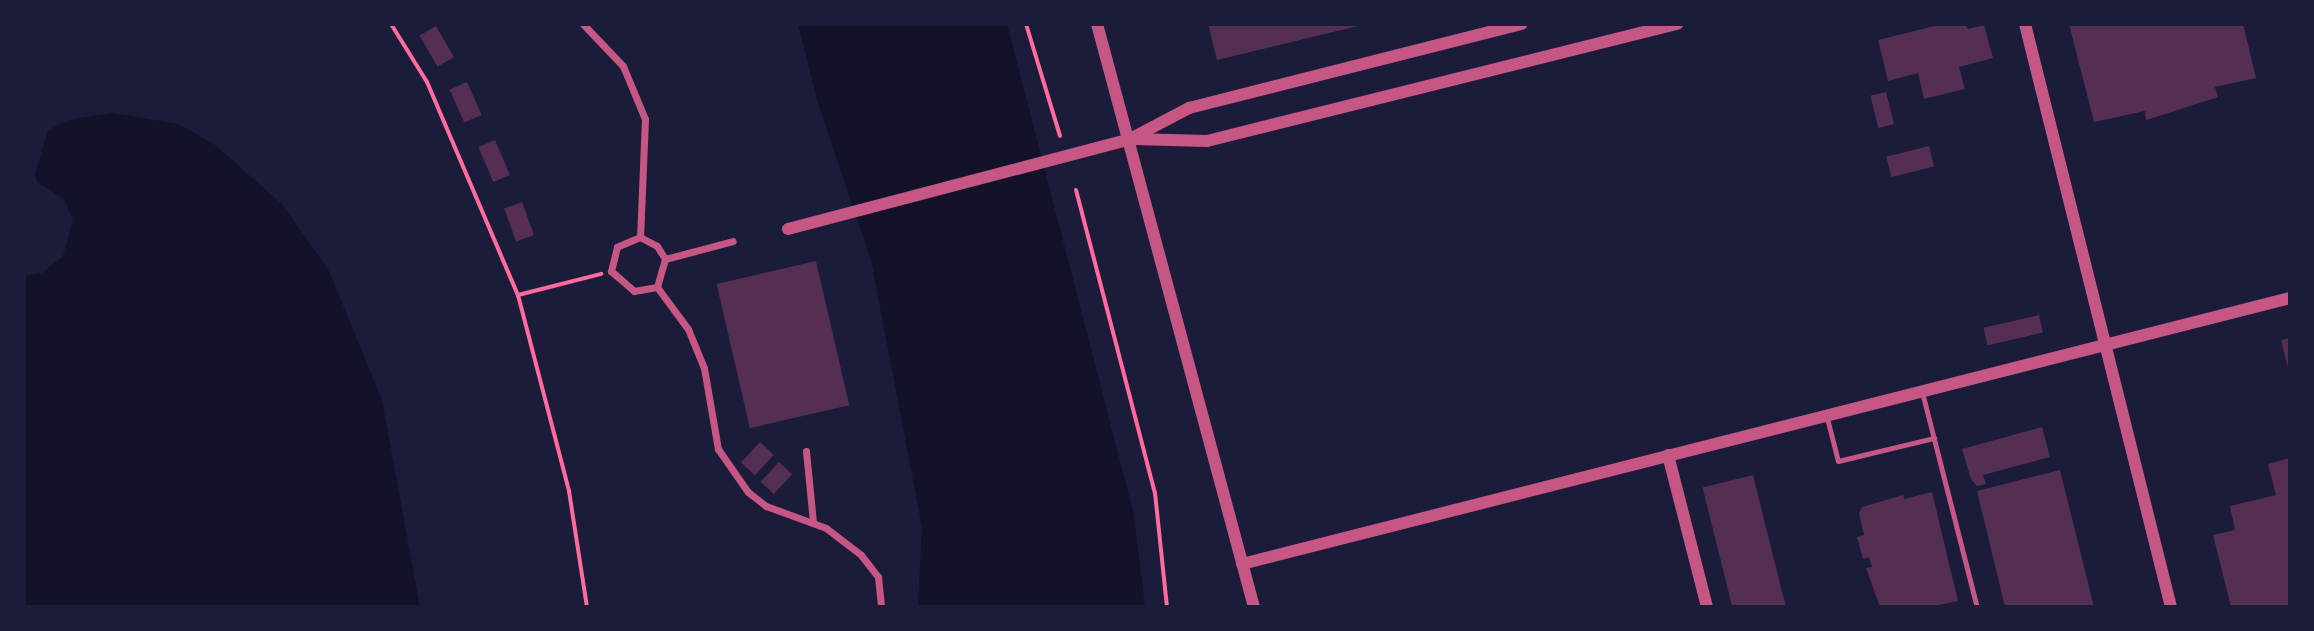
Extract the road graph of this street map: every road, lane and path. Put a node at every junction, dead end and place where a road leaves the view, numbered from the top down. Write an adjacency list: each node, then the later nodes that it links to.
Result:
1 (391, 24): 18 (path)
2 (583, 24): 13 (street)
3 (1026, 24): 9 (path)
4 (1097, 24): 10 (street)
5 (1522, 24): 8 (street)
6 (1678, 24): 10 (street)
7 (2025, 24): 20 (street)
8 (1482, 29): 10 (street)
9 (1060, 136)
10 (1130, 139): 12 (street); 27 (street)
11 (1076, 190): 30 (path)
12 (788, 229)
13 (640, 237): 15 (street); 16 (street)
14 (733, 241): 15 (street)
15 (665, 259): 17 (street)
16 (611, 271): 17 (street); 18 (path)
17 (657, 287): 26 (street)
18 (518, 295): 28 (path)
19 (2290, 298): 20 (street)
20 (2106, 346): 21 (street); 34 (street)
21 (1922, 391): 22 (street); 23 (lane)
22 (1826, 416): 23 (lane); 25 (street)
23 (1934, 438): 33 (lane)
24 (806, 451): 26 (street)
25 (1668, 455): 27 (street); 32 (street)
26 (813, 523): 29 (street)
27 (1242, 564): 31 (street)
28 (587, 607)
29 (881, 607)
30 (1167, 607)
31 (1254, 607)
32 (1707, 607)
33 (1977, 607)
34 (2171, 607)

